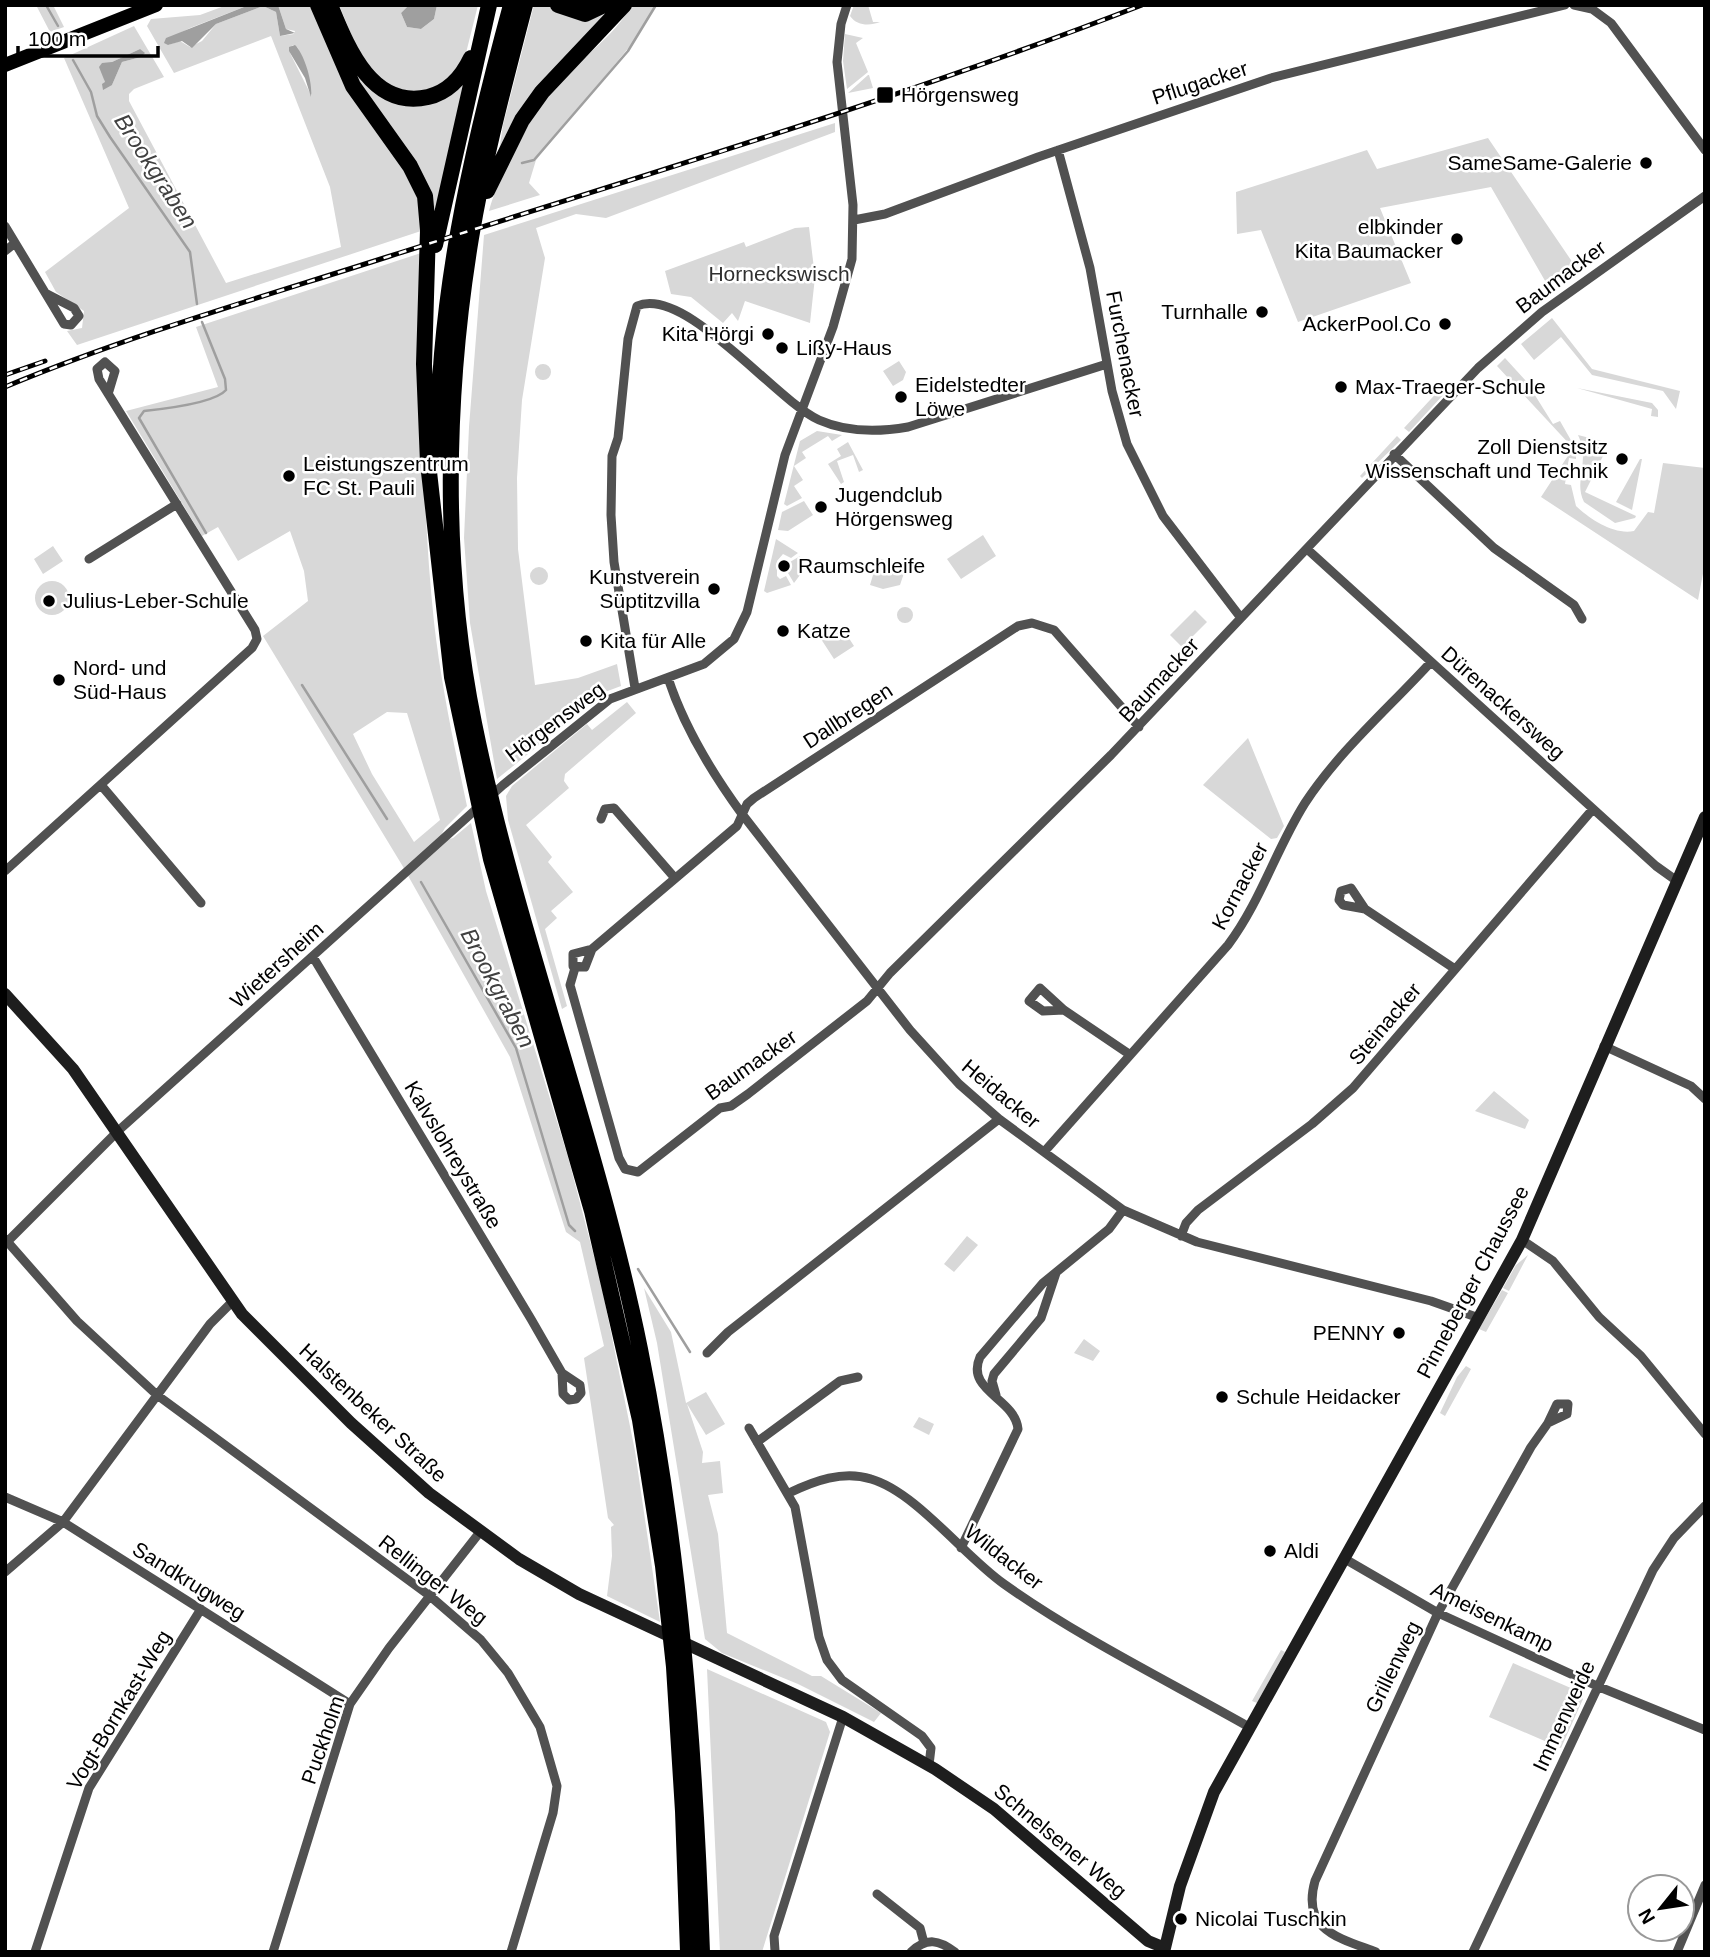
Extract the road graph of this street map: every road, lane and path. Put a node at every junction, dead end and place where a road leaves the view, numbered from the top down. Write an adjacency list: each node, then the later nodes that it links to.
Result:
1 (156, 5): 14 (main road)
2 (318, 5): 21 (highway)
3 (330, 5): 13 (highway)
4 (489, 5): 13 (highway)
5 (511, 5): 18 (highway)
6 (526, 5): 18 (highway)
7 (558, 5): 8 (highway)
8 (604, 5)
9 (624, 5): 18 (highway)
10 (847, 5): 19 (street, Hörgensweg)
11 (1565, 5): 15 (street, Pflugacker)
12 (1574, 5): 16 (street)
13 (483, 30): 21 (highway)
14 (5, 65)
15 (1058, 150): 19 (street, Pflugacker); 26 (street, Furchenacker)
16 (1705, 150)
17 (1705, 196): 29 (street, Baumacker)
18 (468, 218): 22 (highway)
19 (854, 220): 28 (street, Hörgensweg)
20 (5, 226): 23 (street)
21 (433, 228): 32 (highway)
22 (464, 238): 32 (highway); 106 (highway)
23 (15, 243): 24 (street); 25 (street)
24 (5, 251)
25 (47, 294)
26 (1107, 364): 28 (street); 34 (street, Furchenacker)
27 (109, 391): 30 (street)
28 (801, 407): 37 (street, Hörgensweg); 38 (street)
29 (1394, 454): 31 (street, Baumacker); 35 (street)
30 (177, 504): 33 (street); 40 (street)
31 (1307, 549): 34 (street, Baumacker); 36 (street, Dürenackersweg)
32 (440, 551): 105 (highway)
33 (89, 559)
34 (1241, 618): 39 (street, Baumacker)
35 (1582, 619)
36 (1431, 662): 41 (street, Dürenackersweg); 59 (street, Kornacker)
37 (668, 678): 38 (street, Hörgensweg); 42 (street, Heidacker)
38 (635, 688): 45 (street, Hörgensweg)
39 (1139, 727): 42 (street, Dallbregen); 55 (street, Baumacker)
40 (101, 785): 46 (street); 49 (street)
41 (1593, 809): 48 (street, Dürenackersweg); 54 (street, Steinacker)
42 (742, 814): 47 (street, Dallbregen); 55 (street, Heidacker)
43 (1705, 817): 48 (street, Pinneberger Chaussee)
44 (601, 819): 47 (street)
45 (458, 824): 52 (street, Wietersheim)
46 (5, 871)
47 (674, 877): 51 (street, Dallbregen)
48 (1677, 880): 58 (street, Pinneberger Chaussee)
49 (201, 903)
50 (1365, 909): 54 (street)
51 (592, 949): 53 (street, Dallbregen); 53 (street, Dallbregen)
52 (313, 957): 62 (street, Wietersheim); 72 (street, Kalvslohreystraße)
53 (575, 968): 55 (street, Baumacker)
54 (1455, 969): 65 (street, Steinacker)
55 (877, 989): 61 (street, Heidacker)
56 (5, 994): 62 (street, Halstenbeker Straße)
57 (1064, 1010): 59 (street)
58 (1604, 1046): 60 (street); 66 (street, Pinneberger Chaussee)
59 (1129, 1054): 63 (street, Kornacker)
60 (1705, 1099)
61 (999, 1119): 63 (street, Heidacker); 71 (street)
62 (118, 1131): 67 (street, Wietersheim); 69 (street, Halstenbeker Straße)
63 (1044, 1152): 64 (street, Heidacker)
64 (1123, 1210): 65 (street, Heidacker); 68 (street)
65 (1181, 1236): 70 (street, Heidacker)
66 (1522, 1240): 70 (street, Pinneberger Chaussee); 78 (street)
67 (6, 1242): 74 (street, Rellinger Weg)
68 (1056, 1273): 75 (street); 75 (street)
69 (233, 1301): 74 (street); 84 (street, Halstenbeker Straße)
70 (1479, 1318): 86 (street, Pinneberger Chaussee)
71 (707, 1353)
72 (562, 1373)
73 (858, 1377): 79 (street)
74 (157, 1395): 83 (street); 88 (street, Rellinger Weg)
75 (997, 1397): 85 (street)
76 (1548, 1423): 90 (street, Grillenweg)
77 (749, 1428): 79 (street)
78 (1705, 1434)
79 (757, 1442): 80 (street)
80 (789, 1493): 85 (street, Wildacker); 96 (street)
81 (5, 1497): 83 (street, Sandkrugweg)
82 (1705, 1506): 91 (street, Immenweide)
83 (63, 1522): 87 (street); 89 (street, Sandkrugweg)
84 (480, 1532): 88 (street, Puckholm); 93 (street, Halstenbeker Straße)
85 (961, 1548): 94 (street, Wildacker)
86 (1345, 1559): 90 (street, Ameisenkamp); 94 (street, Pinneberger Chaussee)
87 (5, 1572)
88 (430, 1596): 92 (street, Puckholm); 104 (street, Rellinger Weg)
89 (201, 1609): 92 (street, Sandkrugweg); 102 (street, Vogt-Bornkast-Weg)
90 (1438, 1613): 91 (street, Ameisenkamp); 109 (street, Grillenweg)
91 (1597, 1686): 95 (street, Ameisenkamp); 110 (street, Immenweide)
92 (350, 1704): 103 (street, Puckholm)
93 (841, 1716): 96 (street, Schnelsener Weg); 101 (street)
94 (1249, 1727): 100 (street, Pinneberger Chaussee)
95 (1705, 1730)
96 (929, 1765): 100 (street, Schnelsener Weg)
97 (1705, 1885): 111 (street)
98 (877, 1894): 99 (street)
99 (924, 1942): 107 (street); 108 (street)
100 (1165, 1948)
101 (775, 1951)
102 (35, 1952)
103 (274, 1952)
104 (511, 1952)
105 (688, 1952)
106 (702, 1952)
107 (911, 1952)
108 (955, 1952)
109 (1376, 1952)
110 (1473, 1952)
111 (1677, 1952)

